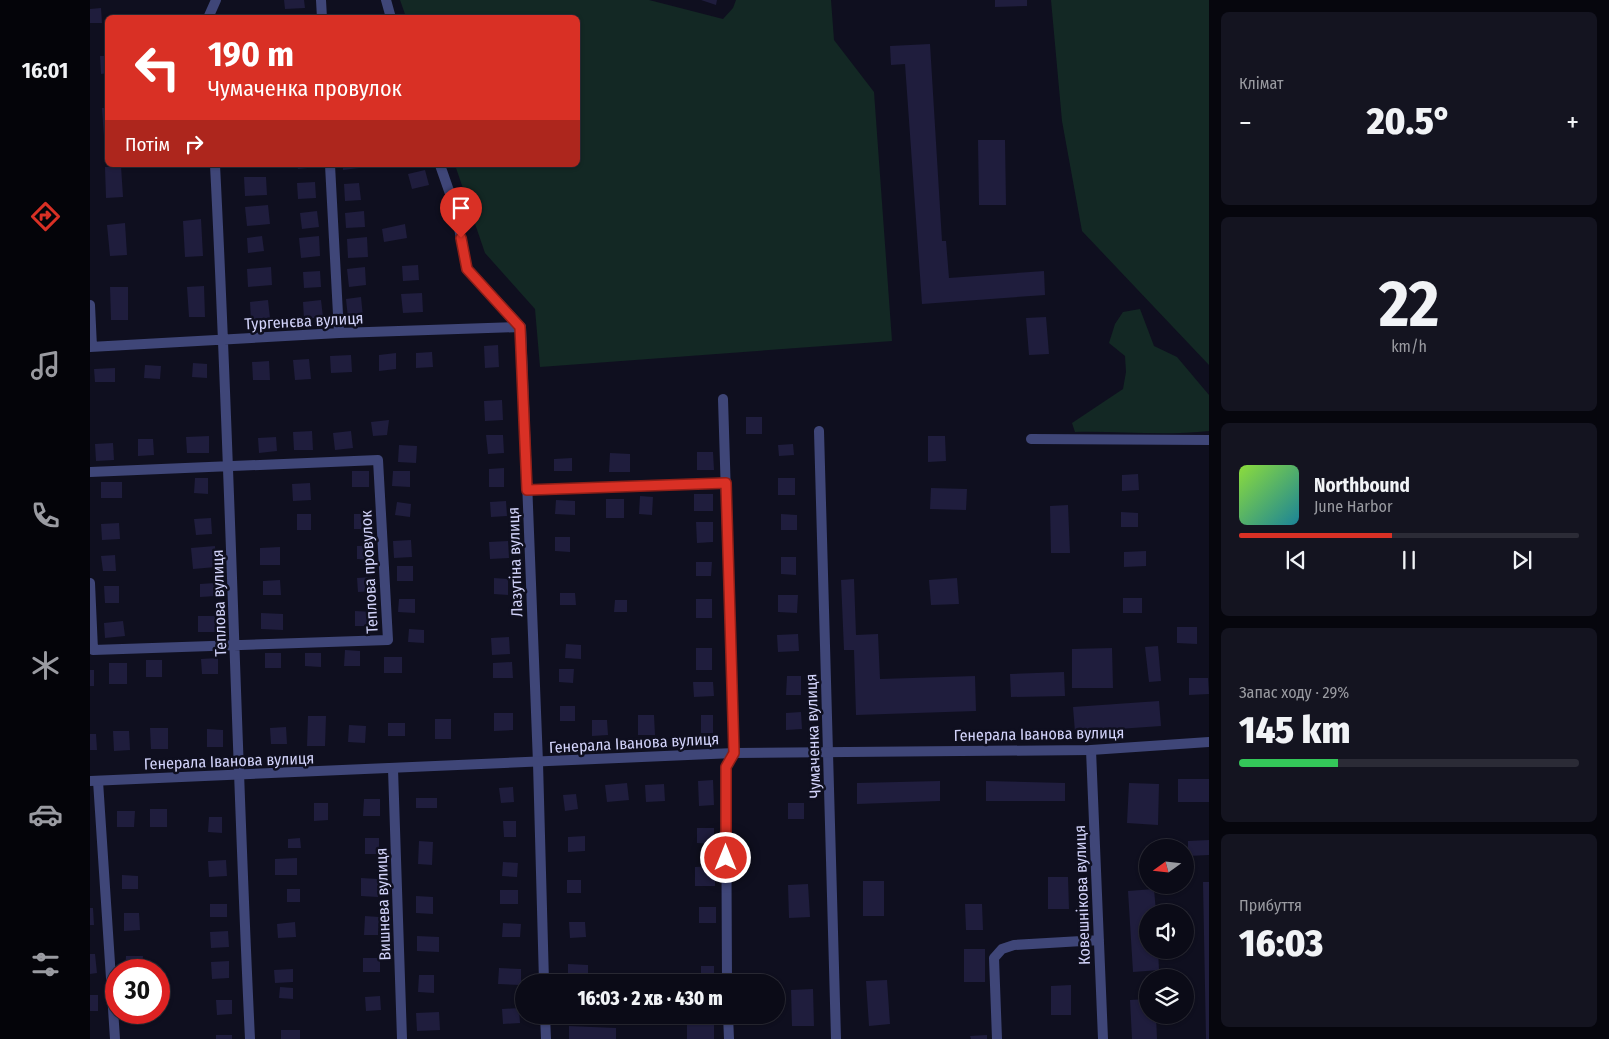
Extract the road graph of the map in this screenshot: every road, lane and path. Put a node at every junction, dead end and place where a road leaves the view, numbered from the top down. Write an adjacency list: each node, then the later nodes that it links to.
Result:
1 (216, 0): 4 (street)
2 (321, 0): 5 (street)
3 (386, 0): 6 (street)
4 (209, 15)
5 (322, 15)
6 (390, 15)
7 (215, 167): 13 (street, Теплова вулиця)
8 (330, 167): 12 (street)
9 (441, 167): 11 (street)
10 (90, 305): 14 (street)
11 (520, 327): 12 (street, Тургенєва вулиця); 22 (street, Лазутіна вулиця)
12 (339, 334): 13 (street, Тургенєва вулиця)
13 (224, 341): 14 (street, Тургенєва вулиця); 19 (street, Теплова вулиця)
14 (91, 347)
15 (723, 399): 21 (street)
16 (819, 431): 27 (street, Чумаченка вулиця)
17 (1032, 439): 18 (street)
18 (1209, 440)
19 (229, 466): 20 (street, Теплова провулок); 24 (street, Теплова вулиця); 24 (street, Теплова провулок)
20 (90, 472)
21 (726, 483): 22 (street); 28 (street)
22 (527, 490): 29 (street, Лазутіна вулиця)
23 (90, 583): 24 (street, Теплова провулок)
24 (236, 645): 31 (street, Теплова вулиця)
25 (1209, 742): 26 (street, Генерала Іванова вулиця)
26 (1091, 750): 27 (street, Генерала Іванова вулиця); 33 (street, Ковешнікова вулиця)
27 (828, 752): 28 (street, Генерала Іванова вулиця); 43 (street, Чумаченка вулиця)
28 (734, 753): 29 (street, Генерала Іванова вулиця); 35 (street)
29 (538, 763): 30 (street, Генерала Іванова вулиця); 34 (street, Лазутіна вулиця)
30 (393, 769): 31 (street, Генерала Іванова вулиця); 40 (street, Вишнева вулиця)
31 (238, 775): 32 (street, Генерала Іванова вулиця); 39 (street, Теплова вулиця)
32 (94, 781): 38 (street)
33 (1099, 940): 44 (street); 45 (street, Ковешнікова вулиця)
34 (544, 974)
35 (727, 974)
36 (545, 1024): 41 (street)
37 (728, 1024): 42 (street)
38 (115, 1039)
39 (250, 1039)
40 (402, 1039)
41 (546, 1039)
42 (729, 1039)
43 (836, 1039)
44 (997, 1039)
45 (1103, 1039)

